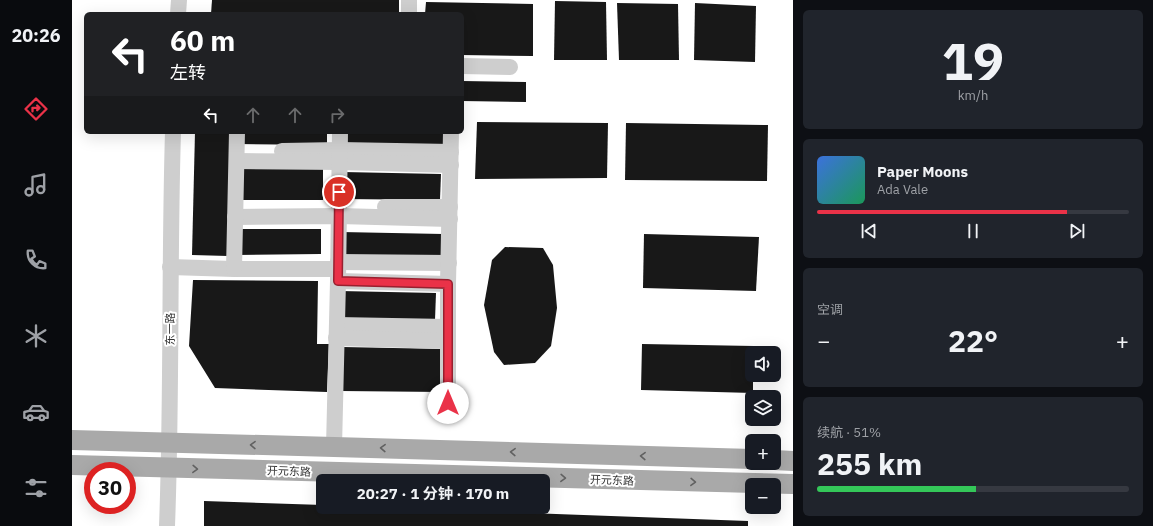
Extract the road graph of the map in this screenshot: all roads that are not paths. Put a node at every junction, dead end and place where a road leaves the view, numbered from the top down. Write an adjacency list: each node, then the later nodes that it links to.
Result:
1 (179, 0): 3 (street)
2 (409, 0): 4 (street)
3 (178, 12)
4 (408, 12)
5 (464, 66): 6 (street)
6 (510, 67)
7 (173, 134): 18 (street, 东一路)
8 (237, 134): 11 (street)
9 (340, 134): 12 (street)
10 (451, 134): 13 (street)
11 (237, 156): 12 (street); 15 (street)
12 (340, 156): 13 (street); 14 (street)
13 (451, 159): 16 (street)
14 (339, 211): 15 (street); 16 (street); 20 (street)
15 (235, 212): 19 (street)
16 (450, 213): 17 (street)
17 (449, 263): 20 (street); 21 (street)
18 (170, 267): 19 (street); 26 (street, 东一路)
19 (234, 269): 20 (street)
20 (338, 270): 21 (street); 22 (street)
21 (448, 284): 23 (street)
22 (337, 332): 23 (street); 27 (street)
23 (448, 334): 24 (street)
24 (448, 403)
25 (72, 440): 26 (main road)
26 (169, 443): 27 (main road, one-way to 26); 32 (street, 东一路)
27 (334, 447): 28 (main road, one-way to 27)
28 (745, 459)
29 (781, 460): 30 (main road)
30 (793, 461)
31 (72, 466): 32 (main road, 开元东路)
32 (169, 468): 33 (main road, 开元东路, one-way to 33); 34 (street, 东一路)
33 (793, 484)
34 (167, 526)

